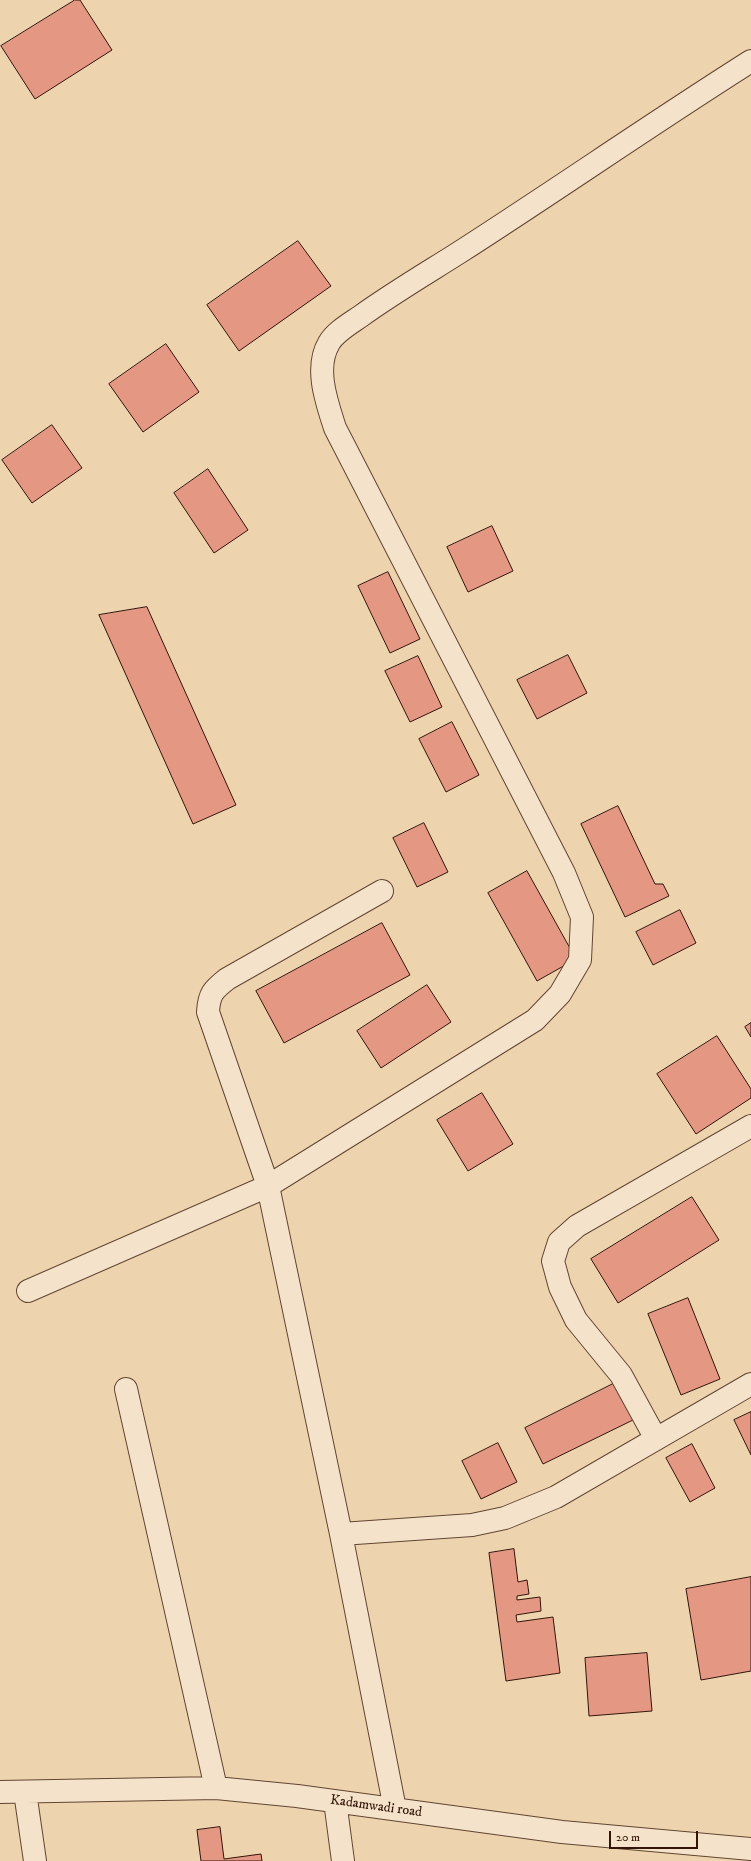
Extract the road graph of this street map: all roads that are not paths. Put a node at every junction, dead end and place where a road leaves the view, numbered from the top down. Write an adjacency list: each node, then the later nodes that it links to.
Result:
1 (751, 61): 4 (street)
2 (382, 891): 4 (street)
3 (751, 1126): 8 (street)
4 (268, 1186): 5 (street); 9 (street)
5 (28, 1292)
6 (751, 1384): 8 (street)
7 (126, 1389): 10 (street)
8 (656, 1439): 9 (street)
9 (341, 1534): 14 (street)
10 (216, 1788): 12 (street, Kadamwadi road); 13 (street, Kadamwadi road)
11 (0, 1792): 12 (street, Kadamwadi road)
12 (25, 1792): 16 (street)
13 (335, 1801): 14 (street, Kadamwadi road); 17 (street)
14 (395, 1809): 15 (street, Kadamwadi road)
15 (751, 1849)
16 (35, 1861)
17 (343, 1861)

